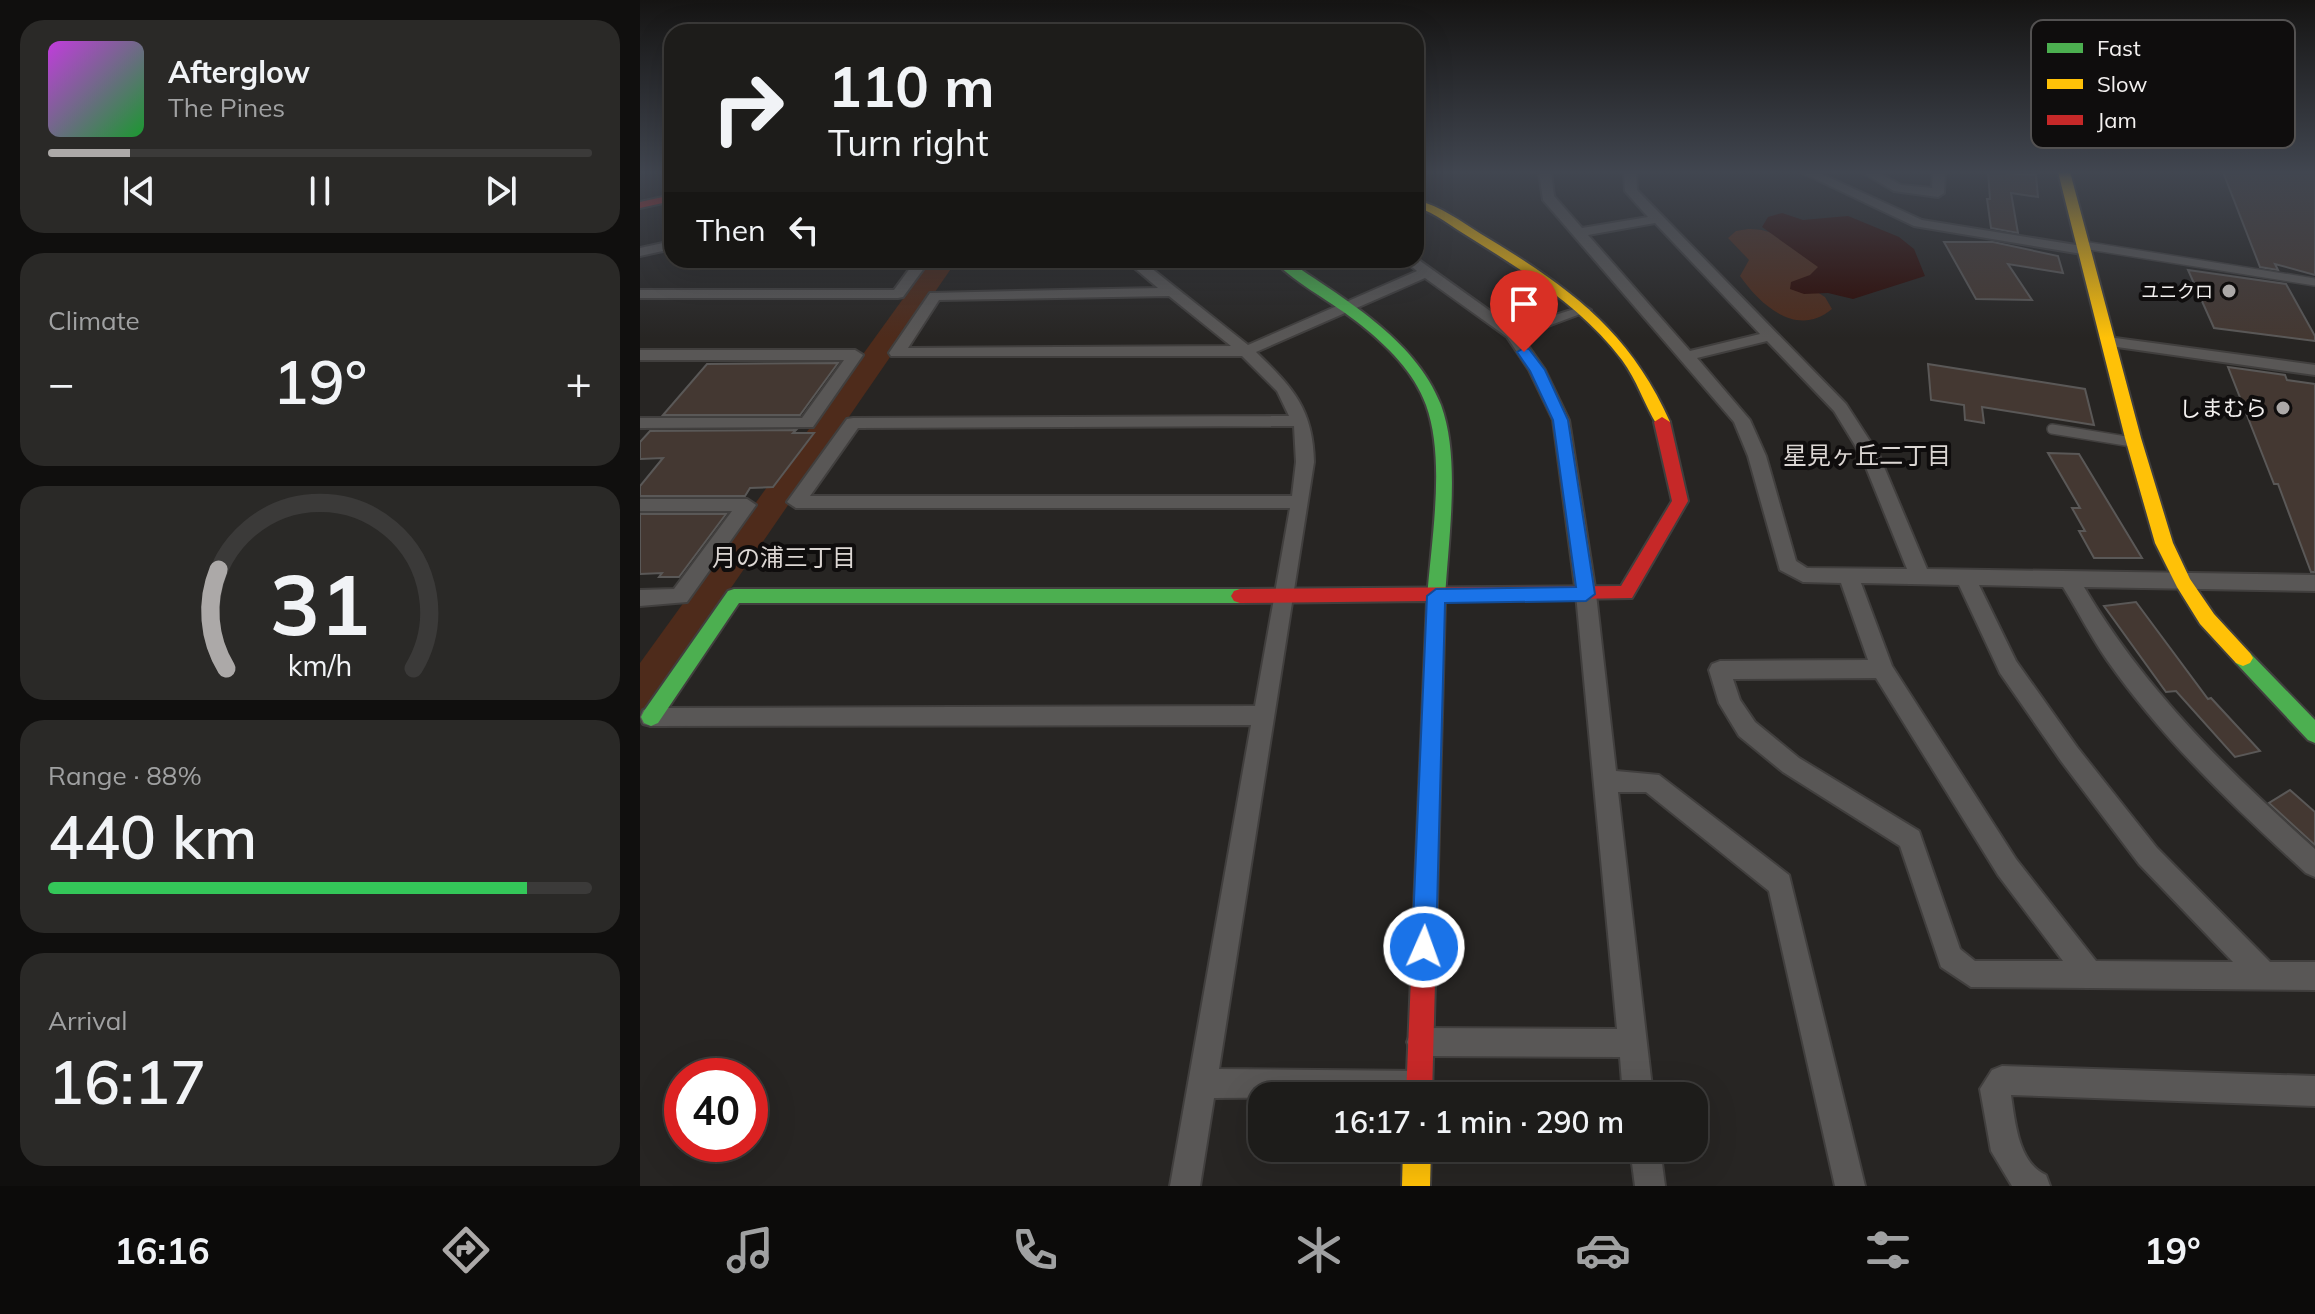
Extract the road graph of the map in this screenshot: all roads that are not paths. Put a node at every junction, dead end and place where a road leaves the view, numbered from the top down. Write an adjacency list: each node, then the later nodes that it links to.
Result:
1 (1460, 227): 20 (street)
2 (1575, 227): 7 (street)
3 (1607, 227): 7 (street)
4 (1665, 227): 22 (street)
5 (1949, 227): 9 (street)
6 (2077, 227): 9 (street)
7 (1579, 232): 26 (street)
8 (664, 247): 10 (street)
9 (2082, 247): 16 (lane); 23 (street)
10 (640, 252)
11 (917, 268): 18 (street)
12 (1142, 268): 17 (street)
13 (1290, 268): 19 (street)
14 (1421, 268): 15 (street)
15 (1427, 272): 19 (street); 21 (street)
16 (2315, 282)
17 (1170, 292): 24 (street); 24 (street)
18 (640, 294)
19 (1342, 308): 24 (street); 42 (street)
20 (1584, 310): 21 (street); 40 (street)
21 (1512, 334): 40 (street)
22 (1770, 336): 26 (street); 35 (street)
23 (2108, 342): 27 (street); 31 (street)
24 (1246, 351): 28 (street)
25 (640, 355): 29 (street)
26 (1687, 356): 34 (street)
27 (2315, 370)
28 (1301, 421): 32 (street); 32 (street)
29 (640, 423)
30 (2052, 429): 31 (lane)
31 (2134, 442): 38 (street)
32 (1300, 502): 41 (street)
33 (640, 505): 43 (street)
34 (1848, 574): 35 (street); 44 (street)
35 (1919, 575): 36 (street)
36 (1965, 576): 37 (street); 52 (street)
37 (2069, 579): 38 (street); 49 (street)
38 (2183, 582): 39 (street); 47 (street)
39 (2315, 583)
40 (1586, 594): 42 (street); 48 (street)
41 (1284, 595): 42 (street); 45 (street); 46 (street)
42 (1436, 596): 53 (street)
43 (640, 598)
44 (1882, 669): 50 (street); 50 (street)
45 (1264, 715): 46 (street); 57 (street)
46 (651, 717)
47 (2315, 734)
48 (1603, 781): 54 (street); 65 (street)
49 (2315, 865)
50 (2091, 976): 52 (street)
51 (2315, 976): 52 (street)
52 (2267, 978)
53 (1421, 1042): 54 (street); 55 (street)
54 (1630, 1043): 56 (street)
55 (1419, 1082)
56 (1636, 1082)
57 (1202, 1083): 58 (street); 62 (street)
58 (1248, 1085)
59 (2315, 1091): 66 (street)
60 (1417, 1162): 63 (street)
61 (1647, 1162): 64 (street)
62 (1185, 1186)
63 (1416, 1186)
64 (1650, 1186)
65 (1850, 1186)
66 (2035, 1186)

